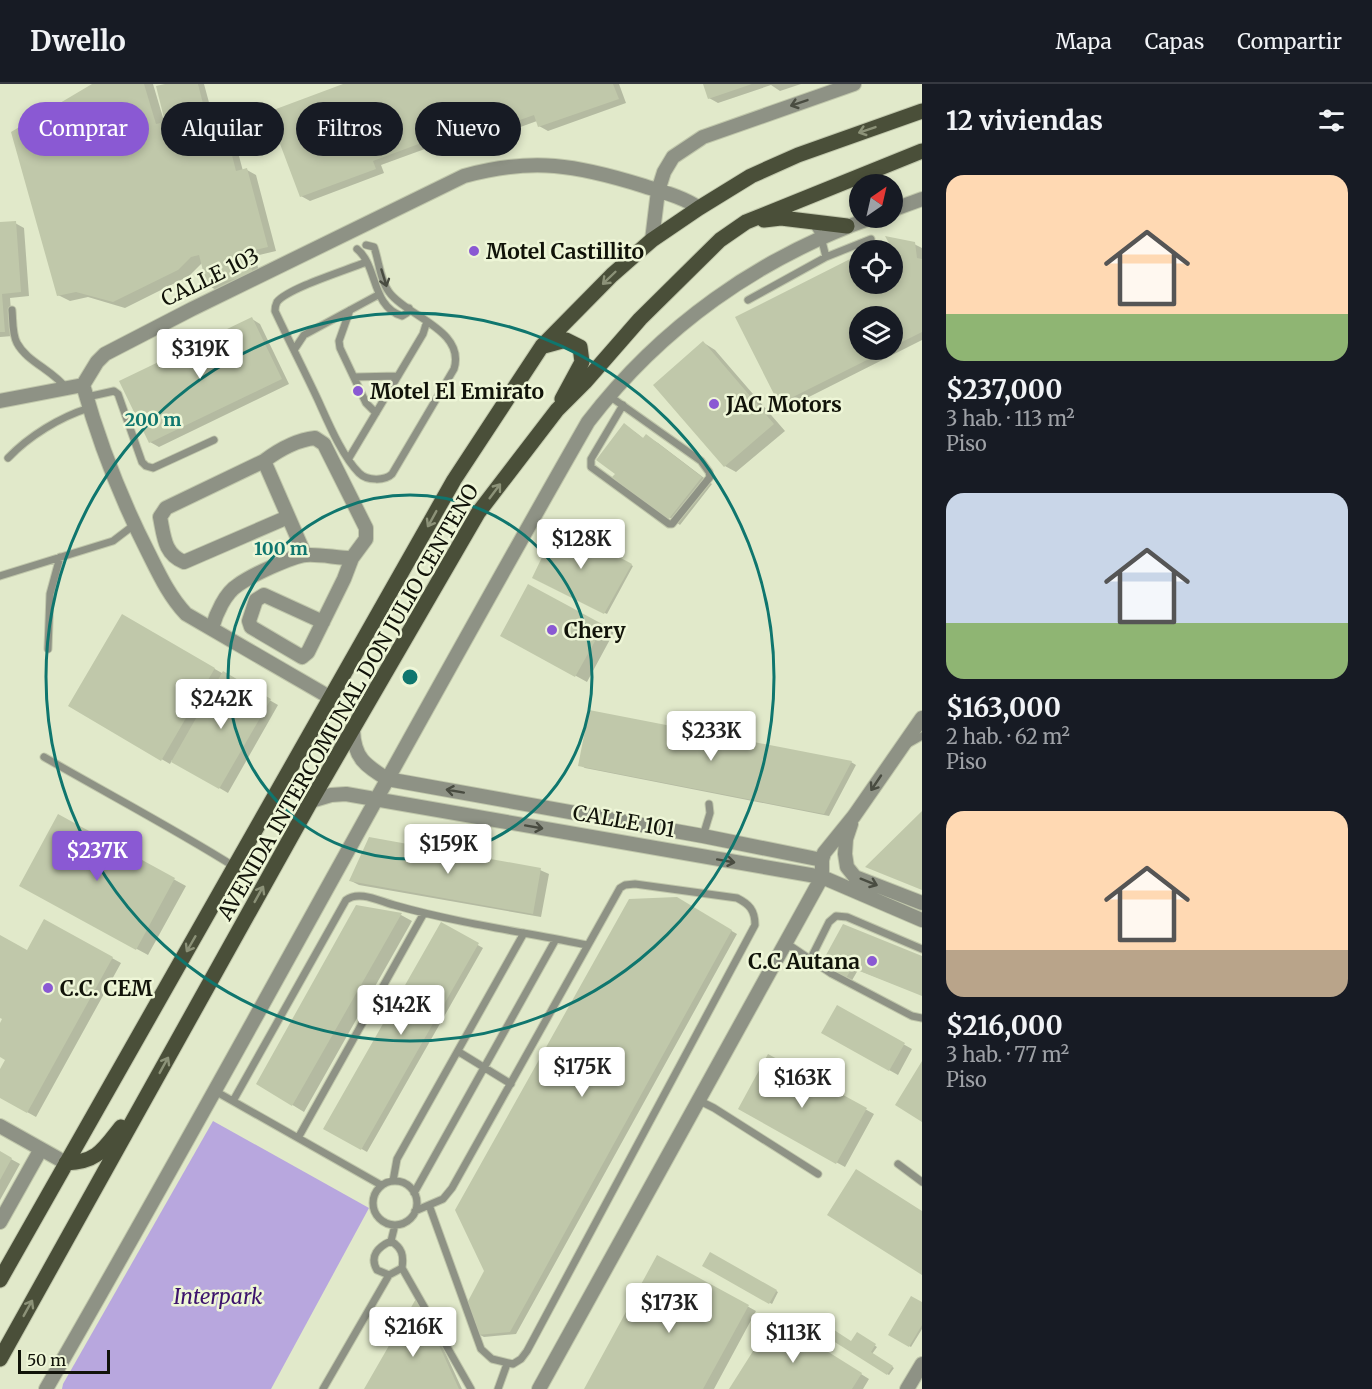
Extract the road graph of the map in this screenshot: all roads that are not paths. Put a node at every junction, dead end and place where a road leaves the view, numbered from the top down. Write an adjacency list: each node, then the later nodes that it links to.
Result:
1 (854, 84): 4 (street, one-way to 4)
2 (922, 111): 7 (main road, AVENIDA INTERCOMUNAL DON JULIO CENTENO, one-way to 7)
3 (922, 151): 8 (main road, AVENIDA INTERCOMUNAL DON JULIO CENTENO)
4 (658, 191): 7 (street, CALLE 103); 14 (street); 31 (street, CALLE 103)
5 (922, 199): 6 (street)
6 (903, 206)
7 (699, 208): 14 (main road, AVENIDA INTERCOMUNAL DON JULIO CENTENO)
8 (746, 222): 9 (main road); 34 (main road, AVENIDA INTERCOMUNAL DON JULIO CENTENO)
9 (812, 222): 11 (main road); 12 (lane)
10 (849, 225): 11 (street)
11 (846, 226): 12 (street)
12 (821, 237): 17 (lane); 30 (street)
13 (871, 239): 17 (lane)
14 (652, 240): 25 (main road, AVENIDA INTERCOMUNAL DON JULIO CENTENO, one-way to 25)
15 (366, 245): 21 (lane, one-way to 21)
16 (357, 249): 18 (lane)
17 (826, 257): 20 (lane)
18 (366, 262): 19 (lane); 26 (lane)
19 (378, 295): 21 (lane); 23 (lane)
20 (748, 300)
21 (410, 308): 24 (lane)
22 (12, 310): 29 (lane)
23 (350, 310): 26 (lane); 28 (lane)
24 (427, 321): 27 (lane); 38 (lane)
25 (542, 346): 34 (main road); 49 (main road, AVENIDA INTERCOMUNAL DON JULIO CENTENO, one-way to 49)
26 (294, 350): 38 (lane)
27 (398, 376): 28 (lane); 35 (lane)
28 (354, 377): 35 (lane)
29 (67, 389): 31 (street); 32 (street)
30 (608, 395): 33 (lane); 55 (street)
31 (86, 397): 36 (lane); 37 (lane); 41 (street)
32 (0, 401)
33 (623, 405): 33 (lane)
34 (557, 410): 51 (main road, AVENIDA INTERCOMUNAL DON JULIO CENTENO, one-way to 34)
35 (376, 413): 38 (lane)
36 (214, 440)
37 (8, 458)
38 (349, 458)
39 (264, 461): 40 (street); 40 (street); 44 (street)
40 (288, 517): 42 (street)
41 (134, 525): 43 (lane); 47 (street)
42 (305, 555): 44 (street); 47 (street)
43 (60, 557): 45 (lane); 48 (lane)
44 (352, 558): 46 (street)
45 (0, 576)
46 (323, 622): 46 (street)
47 (212, 628): 49 (street)
48 (48, 649)
49 (331, 698): 62 (main road, AVENIDA INTERCOMUNAL DON JULIO CENTENO)
50 (922, 718): 53 (street)
51 (353, 730): 55 (street, CALLE 101); 57 (main road, AVENIDA INTERCOMUNAL DON JULIO CENTENO)
52 (922, 736): 53 (lane)
53 (901, 748): 59 (street, one-way to 59)
54 (44, 758): 62 (lane)
55 (387, 779): 56 (street); 60 (street, CALLE 101, one-way to 55)
56 (376, 799): 57 (street, CALLE 101); 63 (street, CALLE 101, one-way to 63); 78 (street)
57 (311, 801): 77 (main road, AVENIDA INTERCOMUNAL DON JULIO CENTENO, one-way to 57)
58 (709, 804): 60 (lane)
59 (854, 816): 61 (street); 64 (street, one-way to 64)
60 (703, 836): 61 (street, CALLE 101)
61 (822, 860): 63 (street)
62 (235, 867): 84 (main road, AVENIDA INTERCOMUNAL DON JULIO CENTENO, one-way to 84)
63 (822, 877): 66 (street, CALLE 101); 69 (street)
64 (922, 903)
65 (424, 913): 67 (lane); 79 (lane); 82 (lane)
66 (922, 920)
67 (524, 933): 68 (lane); 74 (lane)
68 (556, 939): 70 (lane); 75 (lane)
69 (786, 943): 72 (lane); 80 (street)
70 (587, 945): 76 (lane); 100 (lane)
71 (922, 949): 72 (lane)
72 (810, 960): 73 (lane)
73 (922, 1018)
74 (459, 1052): 75 (lane); 87 (lane)
75 (484, 1068): 76 (lane); 90 (lane)
76 (511, 1084): 91 (lane)
77 (150, 1090): 84 (main road); 99 (main road, AVENIDA INTERCOMUNAL DON JULIO CENTENO, one-way to 77)
78 (215, 1091): 79 (lane); 102 (street)
79 (234, 1101): 82 (lane)
80 (700, 1101): 86 (lane); 106 (street)
81 (0, 1126): 83 (street)
82 (298, 1138): 89 (lane)
83 (41, 1149): 84 (street); 93 (street)
84 (66, 1163): 98 (main road, AVENIDA INTERCOMUNAL DON JULIO CENTENO)
85 (898, 1164): 88 (lane)
86 (818, 1174)
87 (393, 1181): 89 (lane); 90 (lane)
88 (922, 1182)
89 (381, 1185): 94 (lane)
90 (414, 1193): 92 (lane)
91 (429, 1205): 92 (lane); 100 (lane)
92 (415, 1211): 94 (lane)
93 (0, 1222)
94 (395, 1225): 95 (lane)
95 (391, 1241): 96 (lane); 97 (lane)
96 (402, 1268): 97 (lane); 104 (lane)
97 (389, 1275): 103 (lane)
98 (0, 1280)
99 (0, 1359)
100 (507, 1364): 105 (lane)
101 (922, 1364): 107 (street)
102 (46, 1389)
103 (323, 1389)
104 (471, 1389)
105 (498, 1389)
106 (539, 1389)
107 (907, 1389)

